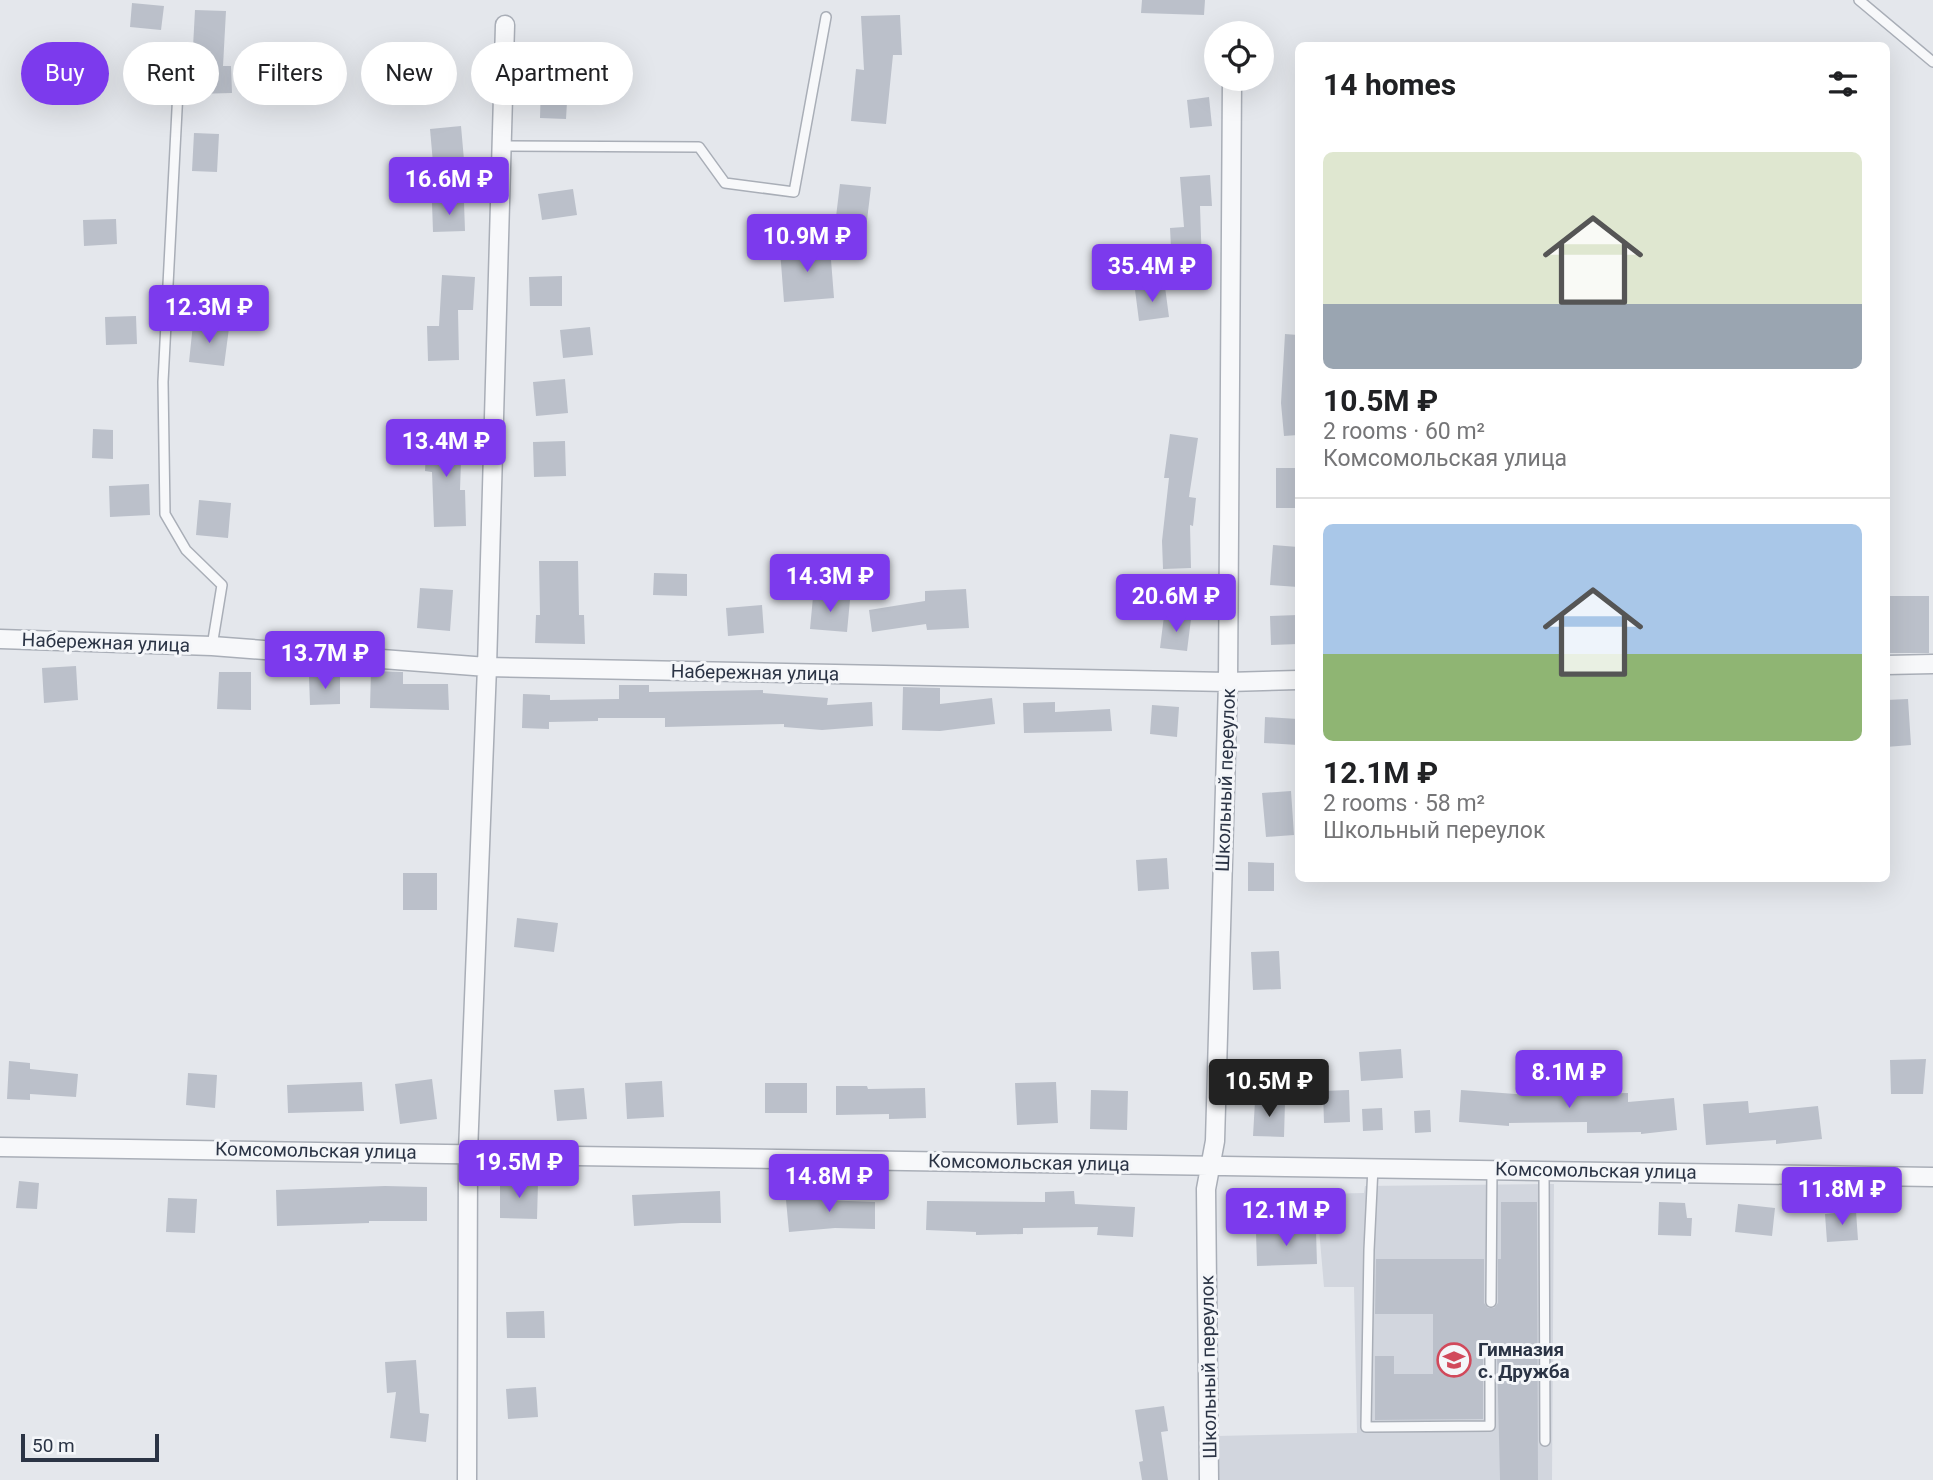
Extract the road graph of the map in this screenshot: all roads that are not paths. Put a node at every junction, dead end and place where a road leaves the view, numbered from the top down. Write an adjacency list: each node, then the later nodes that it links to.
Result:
1 (1859, 0): 4 (lane)
2 (826, 17): 7 (lane)
3 (505, 25): 7 (street)
4 (1933, 62)
5 (1232, 91): 14 (street, Школьный переулок)
6 (177, 105): 9 (lane, Набережная улица)
7 (502, 146): 12 (street)
8 (0, 639): 9 (street, Набережная улица)
9 (212, 646): 12 (street, Набережная улица)
10 (1933, 664): 11 (street)
11 (1890, 665)
12 (488, 667): 14 (street, Набережная улица); 16 (street)
13 (1295, 680): 14 (street, Набережная улица)
14 (1228, 682): 17 (street, Школьный переулок)
15 (0, 1147): 16 (street, Комсомольская улица)
16 (468, 1152): 17 (street, Комсомольская улица); 25 (street)
17 (1210, 1166): 18 (street, Комсомольская улица); 26 (street, Школьный переулок)
18 (1373, 1167): 19 (street, Комсомольская улица); 23 (lane)
19 (1492, 1168): 20 (street, Комсомольская улица); 22 (lane)
20 (1544, 1169): 21 (street, Комсомольская улица); 24 (lane)
21 (1933, 1177)
22 (1491, 1302)
23 (1490, 1353)
24 (1545, 1441)
25 (467, 1480)
26 (1209, 1480)

